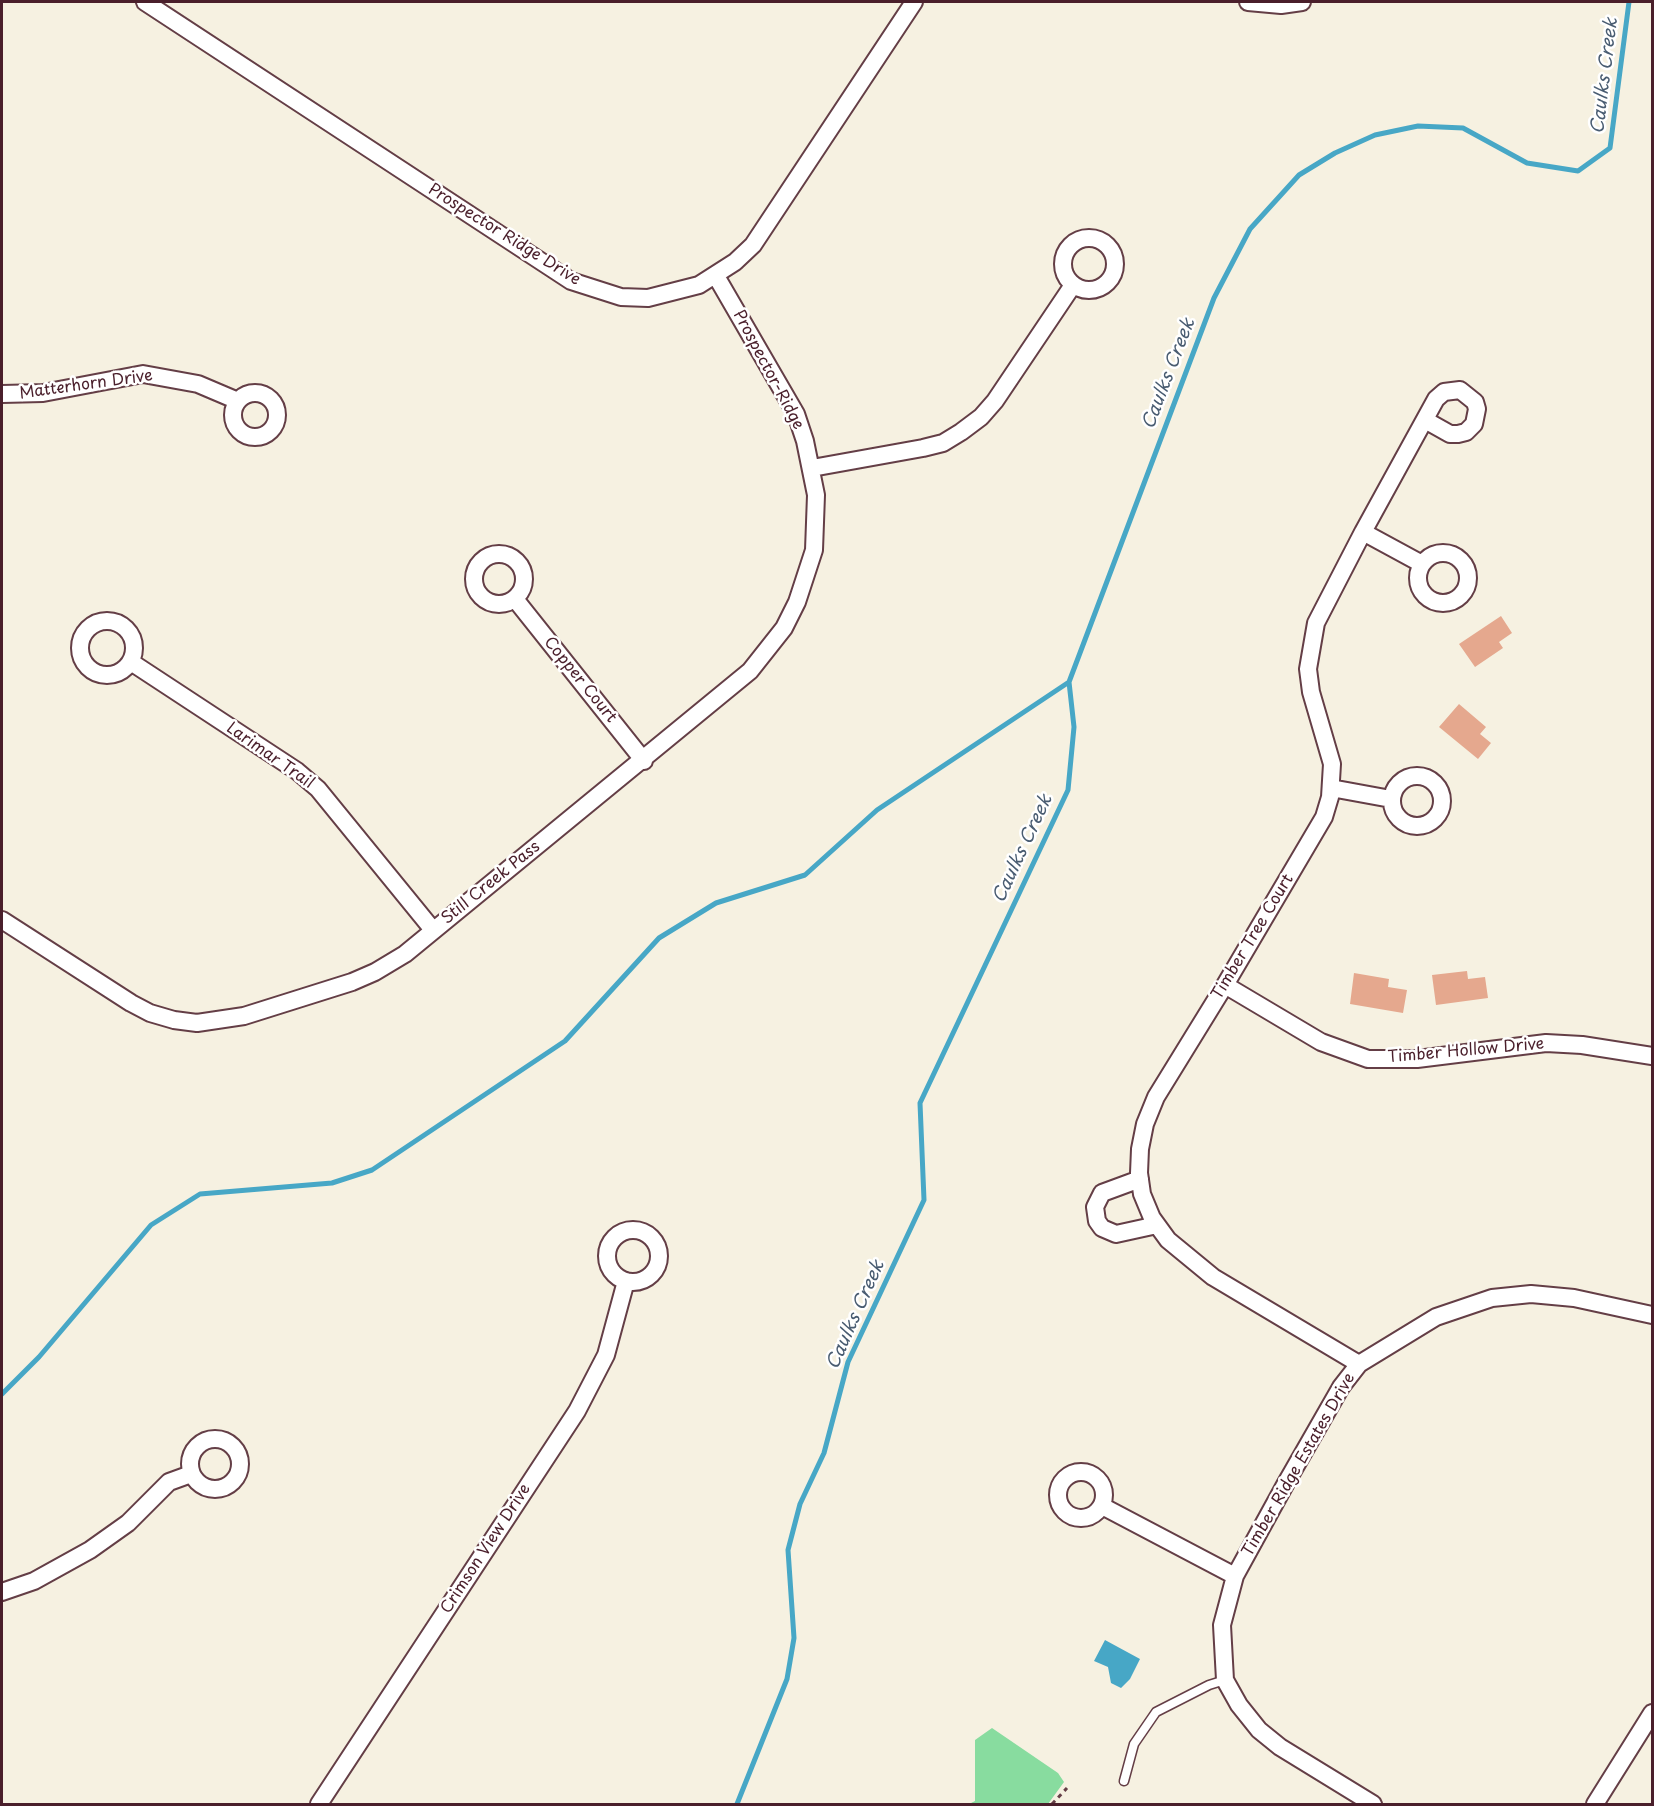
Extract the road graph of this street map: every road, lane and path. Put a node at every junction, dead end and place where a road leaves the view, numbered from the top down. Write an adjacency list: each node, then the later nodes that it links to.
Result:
1 (145, 2): 5 (street, Prospector Ridge Drive)
2 (914, 2): 5 (street, Prospector Ridge Drive)
3 (1248, 2): 4 (street)
4 (1302, 2)
5 (716, 276): 10 (street, Prospector-Ridge)
6 (1073, 285): 10 (street)
7 (2, 394): 8 (street, Matterhorn Drive)
8 (238, 401)
9 (1425, 420): 11 (street, Timber Tree Court)
10 (812, 468): 15 (street, Still Creek Pass)
11 (1363, 532): 12 (street); 16 (street, Timber Tree Court)
12 (1422, 564)
13 (515, 599): 15 (street, Copper Court)
14 (131, 662): 19 (street, Larimar Trail)
15 (644, 760): 19 (street, Still Creek Pass)
16 (1331, 788): 17 (street); 20 (street, Timber Tree Court)
17 (1391, 799)
18 (2, 920): 19 (street, Still Creek Pass)
19 (433, 930)
20 (1225, 985): 21 (street, Timber Hollow Drive); 22 (street, Timber Tree Court)
21 (1653, 1056)
22 (1140, 1179): 23 (street, Timber Tree Court); 23 (street)
23 (1157, 1225): 26 (street, Timber Tree Court)
24 (626, 1281): 35 (street, Crimson View Drive)
25 (1653, 1315): 26 (street, Timber Ridge Estates Drive)
26 (1359, 1364): 29 (street, Timber Ridge Estates Drive)
27 (191, 1474): 30 (street)
28 (1102, 1506): 29 (street)
29 (1235, 1575): 31 (street, Timber Ridge Estates Drive)
30 (2, 1592)
31 (1225, 1680): 33 (lane); 37 (street, Timber Ridge Estates Drive)
32 (1653, 1713): 38 (street)
33 (1124, 1781)
34 (1066, 1788): 36 (path)
35 (319, 1804)
36 (1052, 1804)
37 (1373, 1804)
38 (1595, 1804)

